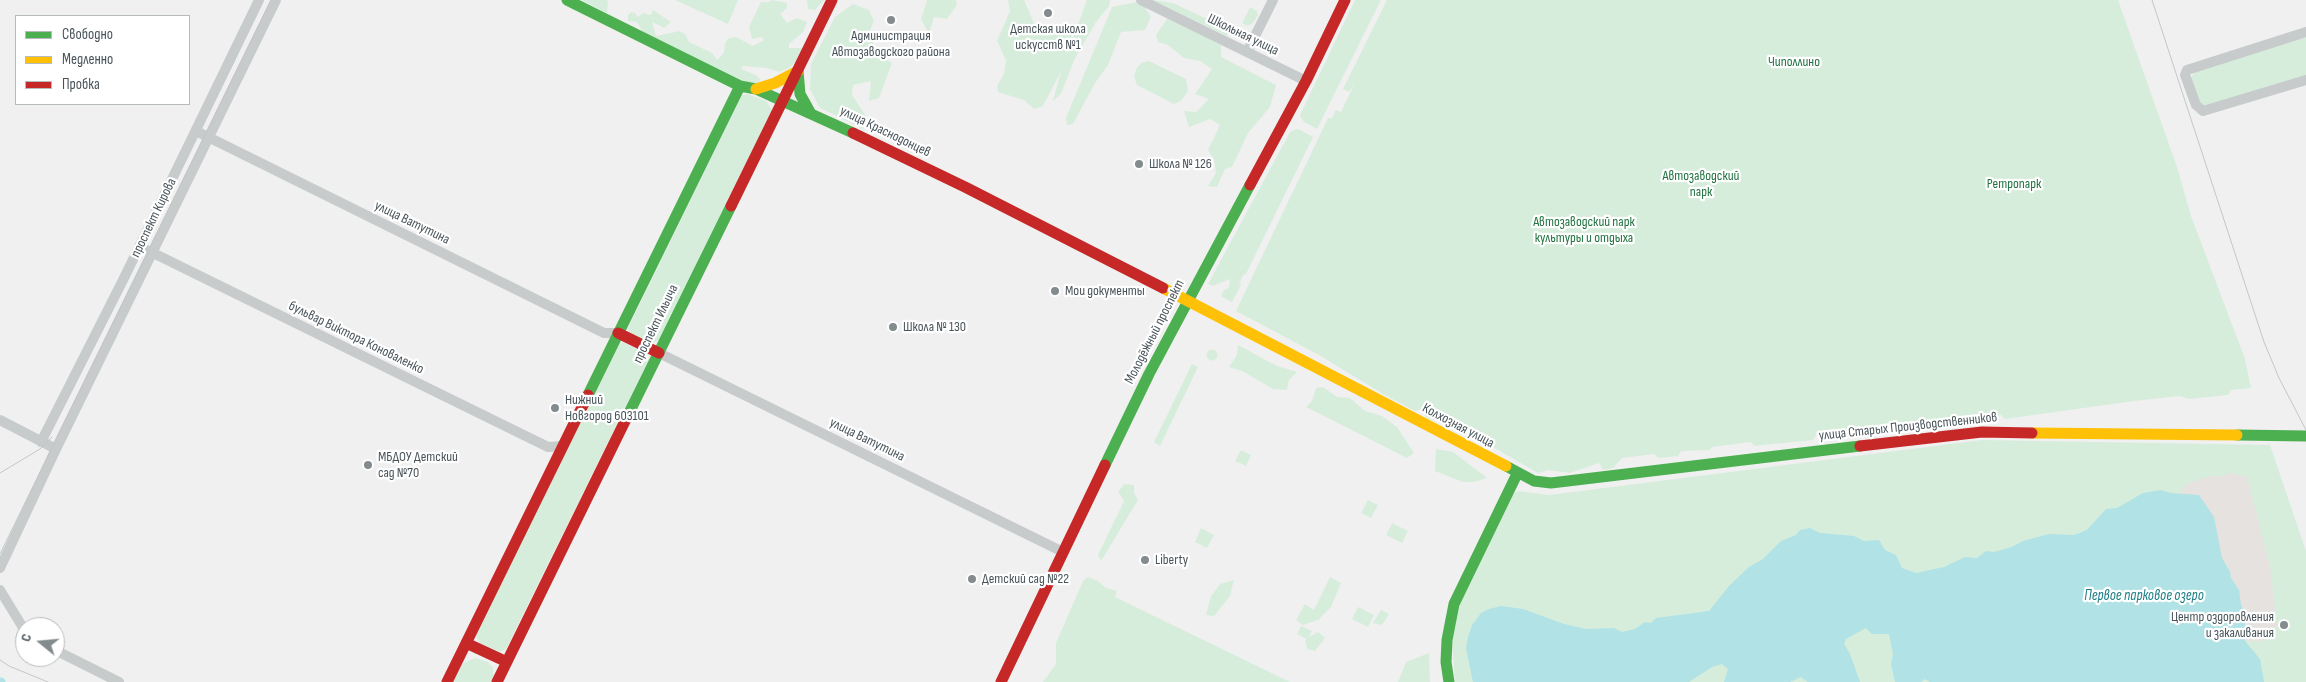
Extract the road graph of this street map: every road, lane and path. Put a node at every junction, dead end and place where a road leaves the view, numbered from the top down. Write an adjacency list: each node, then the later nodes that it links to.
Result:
1 (259, 0): 17 (street, проспект Кирова)
2 (276, 0): 18 (street, проспект Кирова)
3 (567, 0): 13 (street, улица Краснодонцев)
4 (832, 0): 10 (street, проспект Ильича)
5 (1141, 0): 9 (street, Школьная улица)
6 (1273, 0): 9 (street)
7 (1345, 0): 12 (street, Молодёжный проспект)
8 (2306, 32): 11 (street)
9 (1247, 52): 12 (street, Школьная улица)
10 (798, 71): 14 (street); 15 (street, проспект Ильича); 16 (street)
11 (2306, 80)
12 (1306, 81): 21 (street, Молодёжный проспект)
13 (740, 86): 14 (street, улица Краснодонцев); 22 (street)
14 (756, 89): 15 (street, улица Краснодонцев)
15 (783, 101): 16 (street, улица Краснодонцев); 23 (street, проспект Ильича)
16 (810, 112): 21 (street, улица Краснодонцев)
17 (196, 131): 18 (street, улица Ватутина); 19 (street, проспект Кирова)
18 (208, 138): 20 (street, проспект Кирова); 22 (street, улица Ватутина)
19 (140, 246): 20 (street, бульвар Виктора Коноваленко); 26 (street, проспект Кирова)
20 (152, 252): 27 (street, бульвар Виктора Коноваленко); 28 (street, проспект Кирова)
21 (1187, 300): 29 (street, Колхозная улица); 30 (street, Молодёжный проспект)
22 (618, 333): 23 (street); 27 (street)
23 (659, 353): 30 (street, улица Ватутина); 36 (street, проспект Ильича)
24 (0, 420): 26 (street)
25 (2306, 436): 29 (street, улица Старых Производственников)
26 (41, 442): 28 (street)
27 (563, 446): 34 (street)
28 (56, 449): 31 (street, проспект Кирова)
29 (1517, 474): 41 (street)
30 (1063, 552): 40 (street, Молодёжный проспект)
31 (0, 568)
32 (0, 590): 33 (street)
33 (16, 617)
34 (466, 643): 36 (street); 38 (street)
35 (65, 655): 37 (street)
36 (507, 662): 39 (street, проспект Ильича)
37 (118, 682)
38 (447, 682)
39 (497, 682)
40 (1001, 682)
41 (1449, 682)

